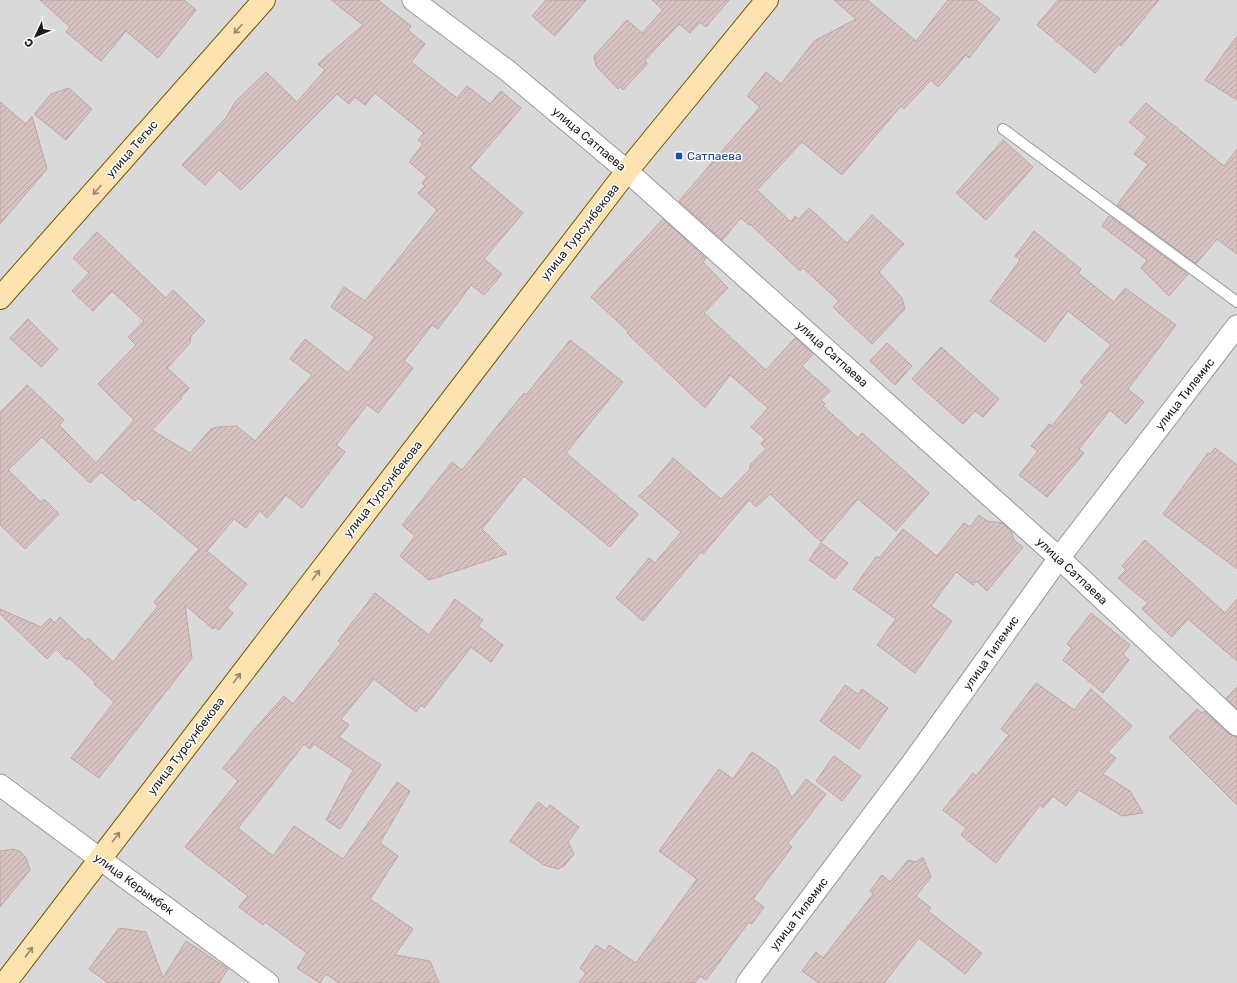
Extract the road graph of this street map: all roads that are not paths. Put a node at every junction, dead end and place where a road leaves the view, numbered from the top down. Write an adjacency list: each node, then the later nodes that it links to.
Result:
1 (264, 0): 6 (street, улица Тегыс, one-way to 6)
2 (413, 0): 5 (street, улица Сатпаева)
3 (766, 0): 5 (street, улица Турсунбекова)
4 (1003, 129): 7 (lane)
5 (627, 171): 9 (street, улица Сатпаева); 12 (street, улица Турсунбекова, one-way to 5)
6 (0, 298)
7 (1237, 302)
8 (1237, 326): 9 (street, улица Тилемис)
9 (1059, 558): 10 (street, улица Сатпаева); 15 (street, улица Тилемис)
10 (1237, 725)
11 (0, 785): 12 (street, улица Керымбек)
12 (99, 859): 13 (street, улица Турсунбекова, one-way to 12); 14 (street, улица Керымбек)
13 (5, 983)
14 (268, 983)
15 (747, 983)

